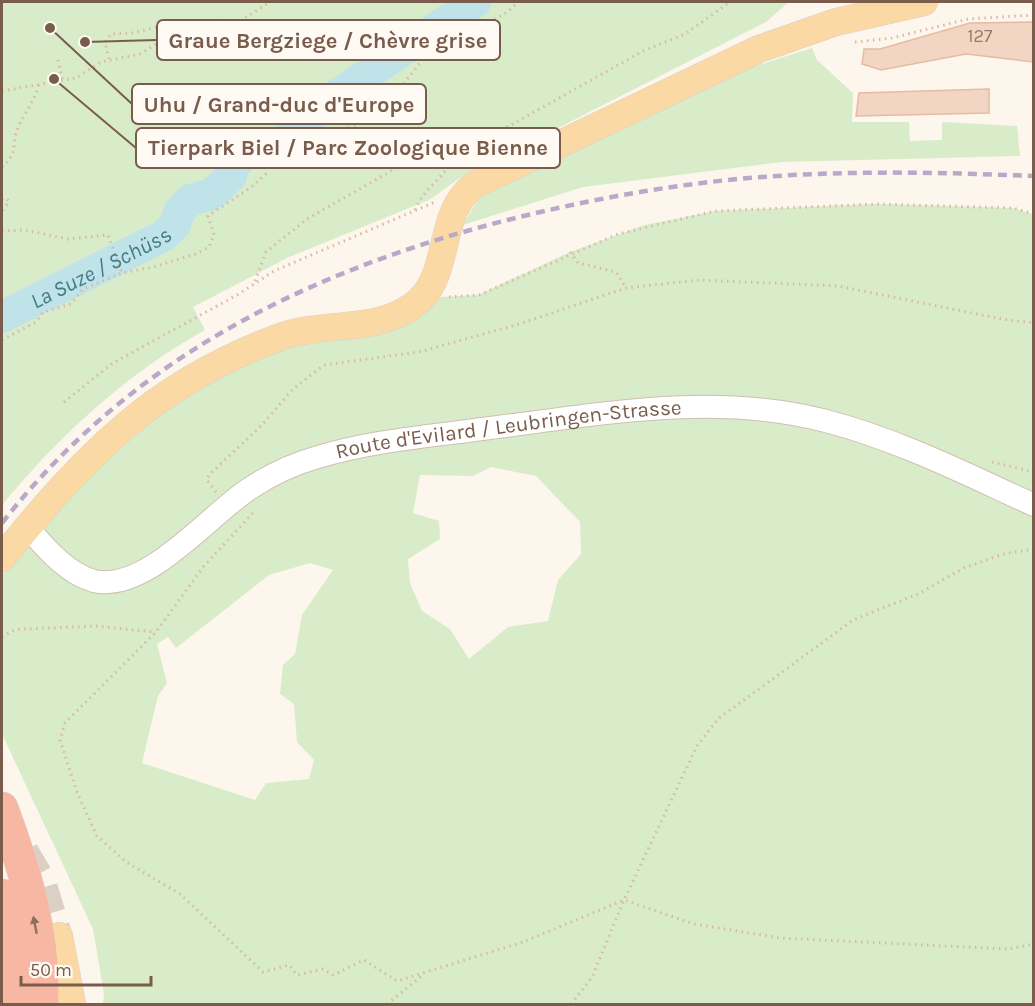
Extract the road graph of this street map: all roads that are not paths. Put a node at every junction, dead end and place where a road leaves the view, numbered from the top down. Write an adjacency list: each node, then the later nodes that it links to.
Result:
1 (924, 2): 3 (main road)
2 (1033, 505): 3 (street, Route d'Evilard / Leubringen-Strasse)
3 (27, 527): 4 (main road)
4 (2, 558)
5 (2, 808): 9 (highway, one-way to 5)
6 (2, 895): 8 (highway)
7 (59, 936): 10 (main road)
8 (12, 1005)
9 (42, 1005)
10 (72, 1005)

